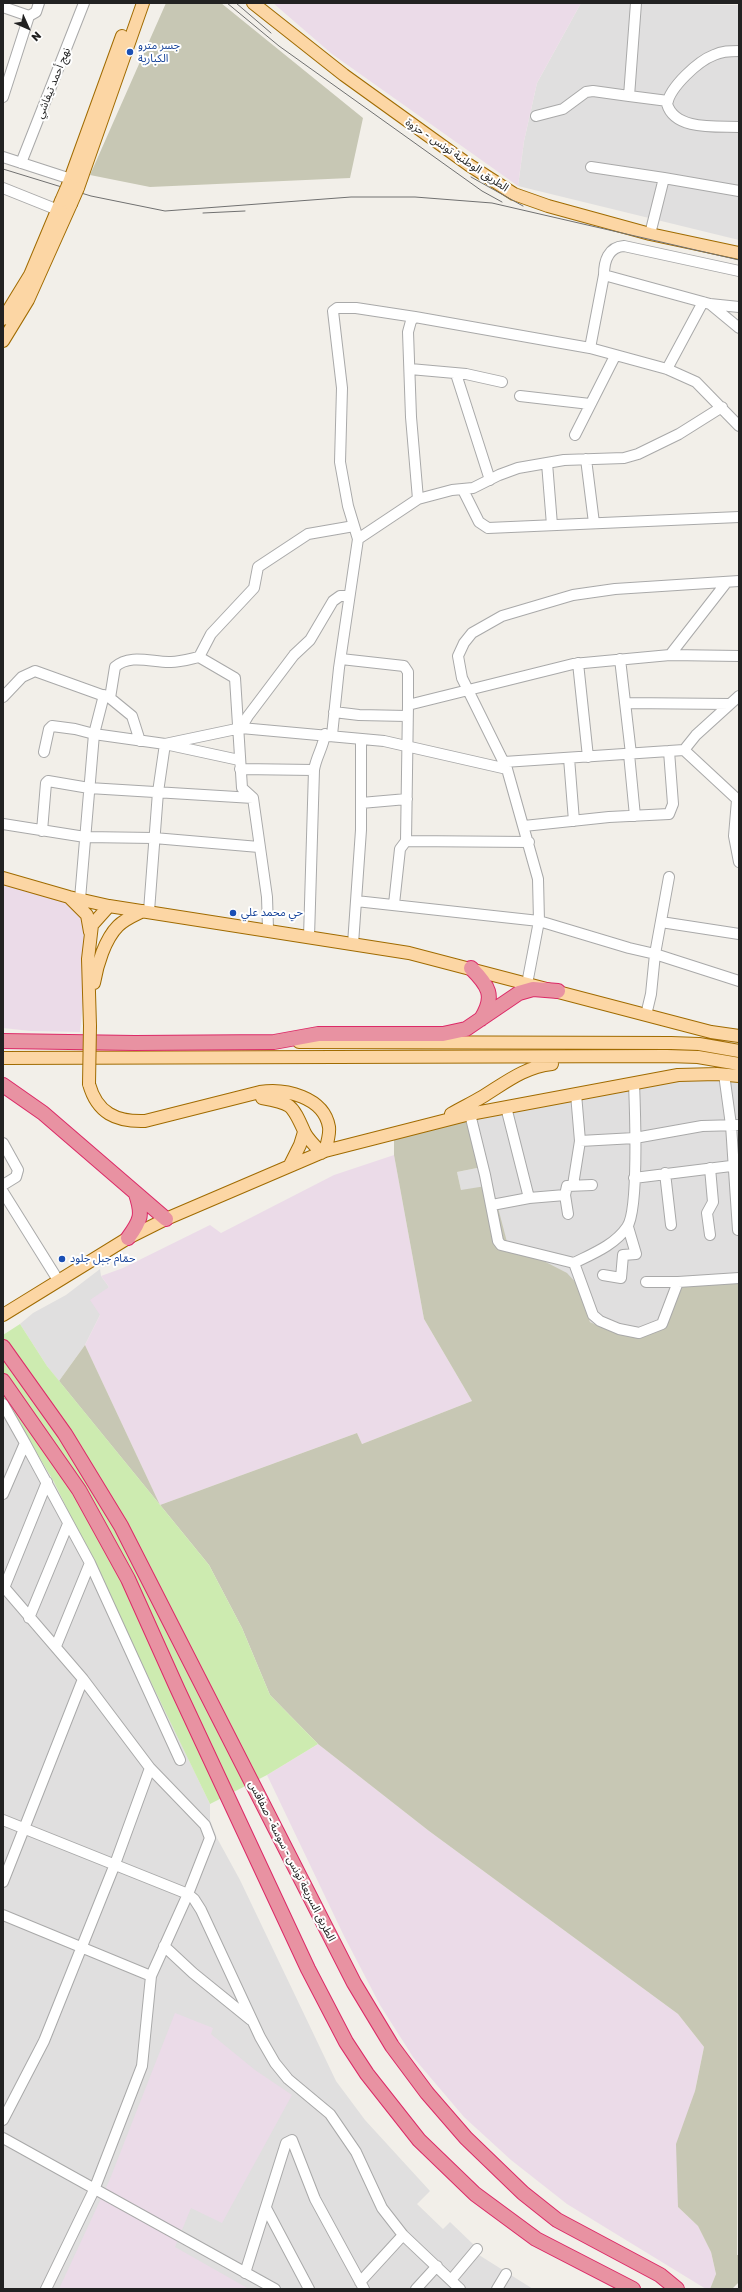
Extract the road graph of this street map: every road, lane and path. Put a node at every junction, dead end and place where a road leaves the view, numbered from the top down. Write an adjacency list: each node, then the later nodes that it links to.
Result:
1 (39, 3): 8 (street)
2 (84, 3): 16 (street, نهج أحمد تيفاشي)
3 (134, 3): 19 (main road)
4 (143, 3): 19 (main road)
5 (253, 3): 23 (main road, الطريق الوطنية تونس - حزوة)
6 (636, 3): 10 (street)
7 (3, 7): 8 (street)
8 (29, 16): 11 (street)
9 (739, 51): 12 (street)
10 (629, 96): 12 (street); 13 (street)
11 (3, 97)
12 (668, 101): 14 (street)
13 (536, 116)
14 (739, 127)
15 (3, 157): 16 (street)
16 (21, 163): 19 (street)
17 (591, 167): 18 (street)
18 (664, 178): 21 (street); 23 (street)
19 (74, 183): 22 (main road, bridge)
20 (4, 190): 22 (street)
21 (739, 191)
22 (64, 207): 30 (main road)
23 (650, 234): 24 (main road, الطريق الوطنية تونس - حزوة)
24 (739, 253)
25 (739, 271): 26 (street)
26 (604, 275): 27 (street); 33 (street)
27 (707, 303): 28 (street); 31 (street); 36 (street)
28 (739, 307)
29 (415, 317): 33 (street); 35 (street); 52 (street)
30 (7, 318): 32 (main road)
31 (739, 328)
32 (3, 341)
33 (590, 348): 34 (street)
34 (616, 356): 36 (street); 40 (street)
35 (410, 369): 37 (street); 48 (street)
36 (668, 370): 41 (street)
37 (456, 374): 38 (street); 46 (street)
38 (502, 382)
39 (520, 396): 40 (street)
40 (590, 404): 43 (street)
41 (722, 407): 42 (street); 44 (street)
42 (739, 426)
43 (575, 435)
44 (586, 459): 45 (street); 50 (street)
45 (547, 463): 46 (street); 51 (street)
46 (490, 480): 47 (street)
47 (463, 490): 48 (street); 51 (street)
48 (418, 499): 53 (street)
49 (739, 517): 50 (street)
50 (594, 523): 51 (street)
51 (552, 525)
52 (354, 526): 53 (street); 59 (street)
53 (358, 539): 56 (street)
54 (739, 581): 55 (street)
55 (726, 583): 57 (street); 63 (street)
56 (349, 596): 60 (street); 72 (street)
57 (670, 655): 58 (street); 61 (street)
58 (739, 656)
59 (199, 657): 64 (street); 72 (street)
60 (340, 659): 68 (street); 70 (street)
61 (620, 659): 62 (street); 67 (street)
62 (578, 663): 63 (street); 83 (street)
63 (467, 690): 68 (street); 86 (street)
64 (107, 696): 66 (street); 73 (street); 76 (street)
65 (739, 696): 69 (street)
66 (3, 697)
67 (625, 703): 69 (street); 82 (street)
68 (408, 704): 71 (street)
69 (730, 704): 79 (street)
70 (334, 712): 71 (street); 74 (street)
71 (408, 716): 78 (street)
72 (239, 728): 74 (street); 77 (street); 85 (street)
73 (94, 734): 76 (street); 81 (street); 88 (street)
74 (328, 735): 75 (street); 87 (street)
75 (361, 740): 78 (street); 93 (street)
76 (140, 741): 77 (street)
77 (165, 744): 85 (street); 89 (street)
78 (409, 745): 86 (street); 91 (street)
79 (684, 750): 80 (street); 92 (street)
80 (669, 751): 82 (street); 94 (street)
81 (44, 752)
82 (630, 754): 83 (street); 94 (street)
83 (588, 757): 84 (street)
84 (569, 758): 86 (street); 95 (street)
85 (240, 765): 87 (street); 90 (street)
86 (505, 766): 97 (street)
87 (314, 770): 118 (street)
88 (89, 788): 89 (street); 98 (street); 99 (street)
89 (158, 792): 90 (street); 100 (street)
90 (253, 798): 103 (street)
91 (408, 799): 93 (street); 101 (street)
92 (738, 800): 104 (street)
93 (361, 803): 108 (street)
94 (635, 816): 95 (street)
95 (574, 821): 97 (street)
96 (3, 824): 98 (street)
97 (524, 826): 102 (street)
98 (42, 831): 99 (street)
99 (85, 837): 100 (street); 107 (street)
100 (154, 838): 103 (street); 111 (street)
101 (406, 841): 102 (street); 109 (street)
102 (529, 842): 112 (street)
103 (260, 848): 114 (street)
104 (739, 862)
105 (669, 877): 113 (street)
106 (3, 878): 107 (main road)
107 (74, 898): 110 (main road); 116 (main road)
108 (356, 901): 109 (street); 119 (street)
109 (394, 904): 112 (street)
110 (110, 906): 111 (main road); 116 (main road); 117 (main road)
111 (146, 911): 114 (main road); 117 (main road)
112 (539, 921): 120 (street); 123 (street)
113 (661, 922): 115 (street); 120 (street)
114 (268, 929): 118 (main road)
115 (739, 934)
116 (90, 938): 125 (main road)
117 (110, 938): 125 (main road)
118 (309, 938): 119 (main road)
119 (353, 944): 121 (main road)
120 (656, 954): 122 (street); 126 (street)
121 (471, 968): 123 (main road); 127 (highway)
122 (739, 981)
123 (527, 984): 124 (main road)
124 (558, 991): 126 (main road); 127 (highway)
125 (91, 1004): 140 (main road, bridge)
126 (646, 1015): 128 (main road)
127 (480, 1021): 130 (highway)
128 (739, 1036)
129 (3, 1041): 130 (highway)
130 (274, 1042): 131 (main road)
131 (739, 1051)
132 (3, 1058): 133 (main road)
133 (602, 1058): 134 (main road); 143 (main road)
134 (739, 1064)
135 (724, 1074): 136 (main road); 137 (main road); 144 (street)
136 (739, 1076)
137 (634, 1083): 139 (main road); 146 (street)
138 (3, 1085): 159 (highway)
139 (576, 1094): 141 (main road); 147 (street)
140 (249, 1095): 145 (main road); 149 (main road)
141 (506, 1107): 142 (main road); 162 (street)
142 (470, 1114): 143 (main road); 163 (street)
143 (436, 1122): 149 (main road)
144 (735, 1125): 146 (street); 151 (street)
145 (304, 1132): 149 (main road); 150 (main road)
146 (635, 1138): 147 (street); 154 (street)
147 (580, 1141): 156 (street)
148 (3, 1143): 155 (street)
149 (323, 1152): 150 (main road)
150 (290, 1165): 165 (main road)
151 (736, 1165): 152 (street); 161 (street)
152 (710, 1168): 153 (street); 169 (street)
153 (665, 1174): 154 (street); 166 (street)
154 (634, 1178): 167 (street)
155 (3, 1185)
156 (573, 1185): 157 (street); 160 (street)
157 (592, 1185)
158 (3, 1192): 174 (street)
159 (136, 1194): 165 (highway); 170 (highway)
160 (565, 1195): 162 (street); 164 (street)
161 (737, 1196): 168 (street)
162 (529, 1198): 163 (street)
163 (492, 1206): 171 (street)
164 (568, 1214)
165 (166, 1219): 170 (main road)
166 (672, 1225)
167 (628, 1227): 171 (street); 172 (street)
168 (738, 1230)
169 (710, 1235)
170 (128, 1238): 174 (main road)
171 (574, 1263): 176 (street)
172 (603, 1275)
173 (738, 1278): 176 (street)
174 (58, 1280): 177 (main road)
175 (646, 1282): 176 (street)
176 (678, 1282)
177 (4, 1313)
178 (3, 1347): 220 (highway, الطريق السريعة تونس - سوسة - صفاقس)
179 (3, 1380): 219 (highway)
180 (5, 1411): 181 (street)
181 (25, 1443): 182 (street); 183 (street)
182 (47, 1482): 184 (street); 186 (street)
183 (3, 1494)
184 (68, 1524): 185 (street); 187 (street)
185 (90, 1564): 188 (street); 190 (street)
186 (4, 1587): 187 (street)
187 (29, 1618): 188 (street)
188 (56, 1646): 189 (street)
189 (83, 1679): 191 (street); 193 (street)
190 (180, 1760)
191 (150, 1768): 194 (street); 196 (street)
192 (3, 1820): 193 (street)
193 (23, 1828): 194 (street); 195 (street)
194 (115, 1864): 196 (street); 199 (street)
195 (3, 1882)
196 (188, 1894): 198 (street); 201 (street)
197 (3, 1915): 199 (street)
198 (164, 1946): 200 (street); 201 (street)
199 (82, 1948): 200 (street); 202 (street)
200 (151, 1976): 204 (street)
201 (253, 2021): 206 (street)
202 (3, 2120)
203 (3, 2138): 204 (street)
204 (94, 2190): 209 (street); 213 (street)
205 (266, 2208): 209 (street); 212 (street); 215 (street)
206 (403, 2235): 208 (street); 212 (street)
207 (477, 2249): 211 (street)
208 (437, 2266): 211 (street); 216 (street)
209 (245, 2274): 214 (street)
210 (506, 2274): 218 (street)
211 (451, 2280): 217 (street)
212 (362, 2286)
213 (46, 2289)
214 (275, 2289)
215 (309, 2289)
216 (416, 2289)
217 (460, 2289)
218 (497, 2289)
219 (633, 2289)
220 (677, 2289)

